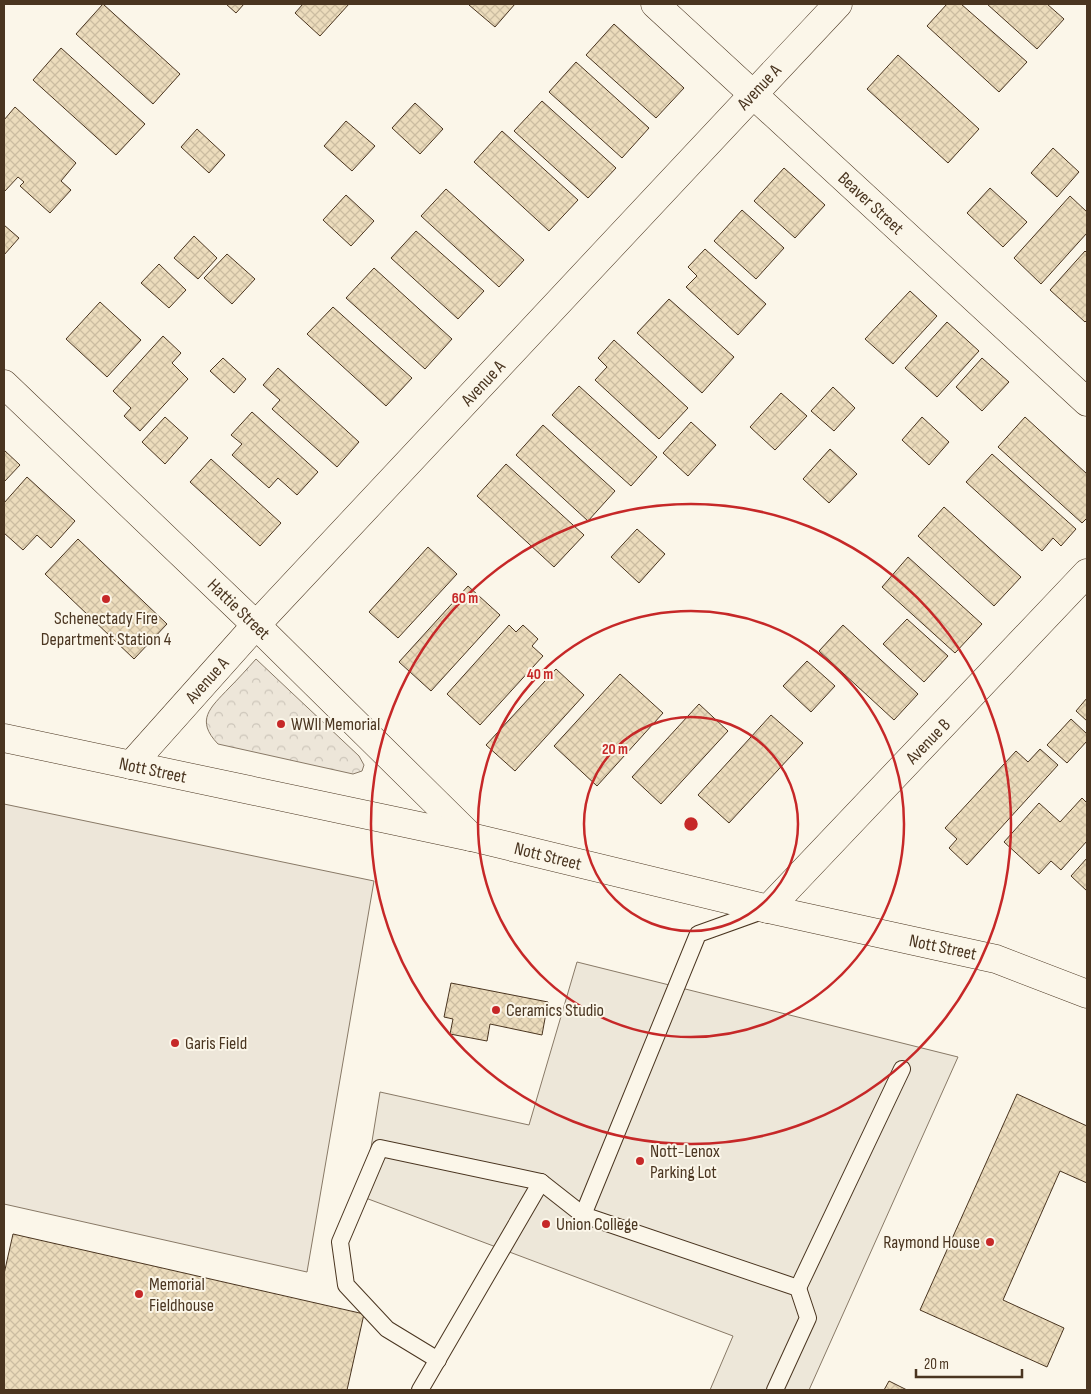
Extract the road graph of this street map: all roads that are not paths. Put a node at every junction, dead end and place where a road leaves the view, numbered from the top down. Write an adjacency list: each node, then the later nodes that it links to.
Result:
1 (655, 4): 3 (street, Beaver Street)
2 (838, 4): 3 (street, Avenue A)
3 (753, 94): 5 (street, Beaver Street); 7 (street, Avenue A)
4 (4, 384): 7 (street, Hattie Street)
5 (1087, 402)
6 (1087, 573): 11 (street, Avenue B)
7 (256, 625): 9 (street, Avenue A); 10 (street, Hattie Street)
8 (4, 738): 9 (street, Nott Street)
9 (131, 765): 10 (street, Nott Street)
10 (471, 837): 11 (street, Nott Street)
11 (768, 909): 12 (street, Nott Street); 15 (lane)
12 (1087, 994)
13 (902, 1069): 16 (lane)
14 (541, 1182): 15 (lane); 17 (lane); 17 (lane)
15 (583, 1215): 16 (lane)
16 (798, 1288): 19 (lane)
17 (438, 1360): 18 (lane)
18 (420, 1390)
19 (775, 1390)

